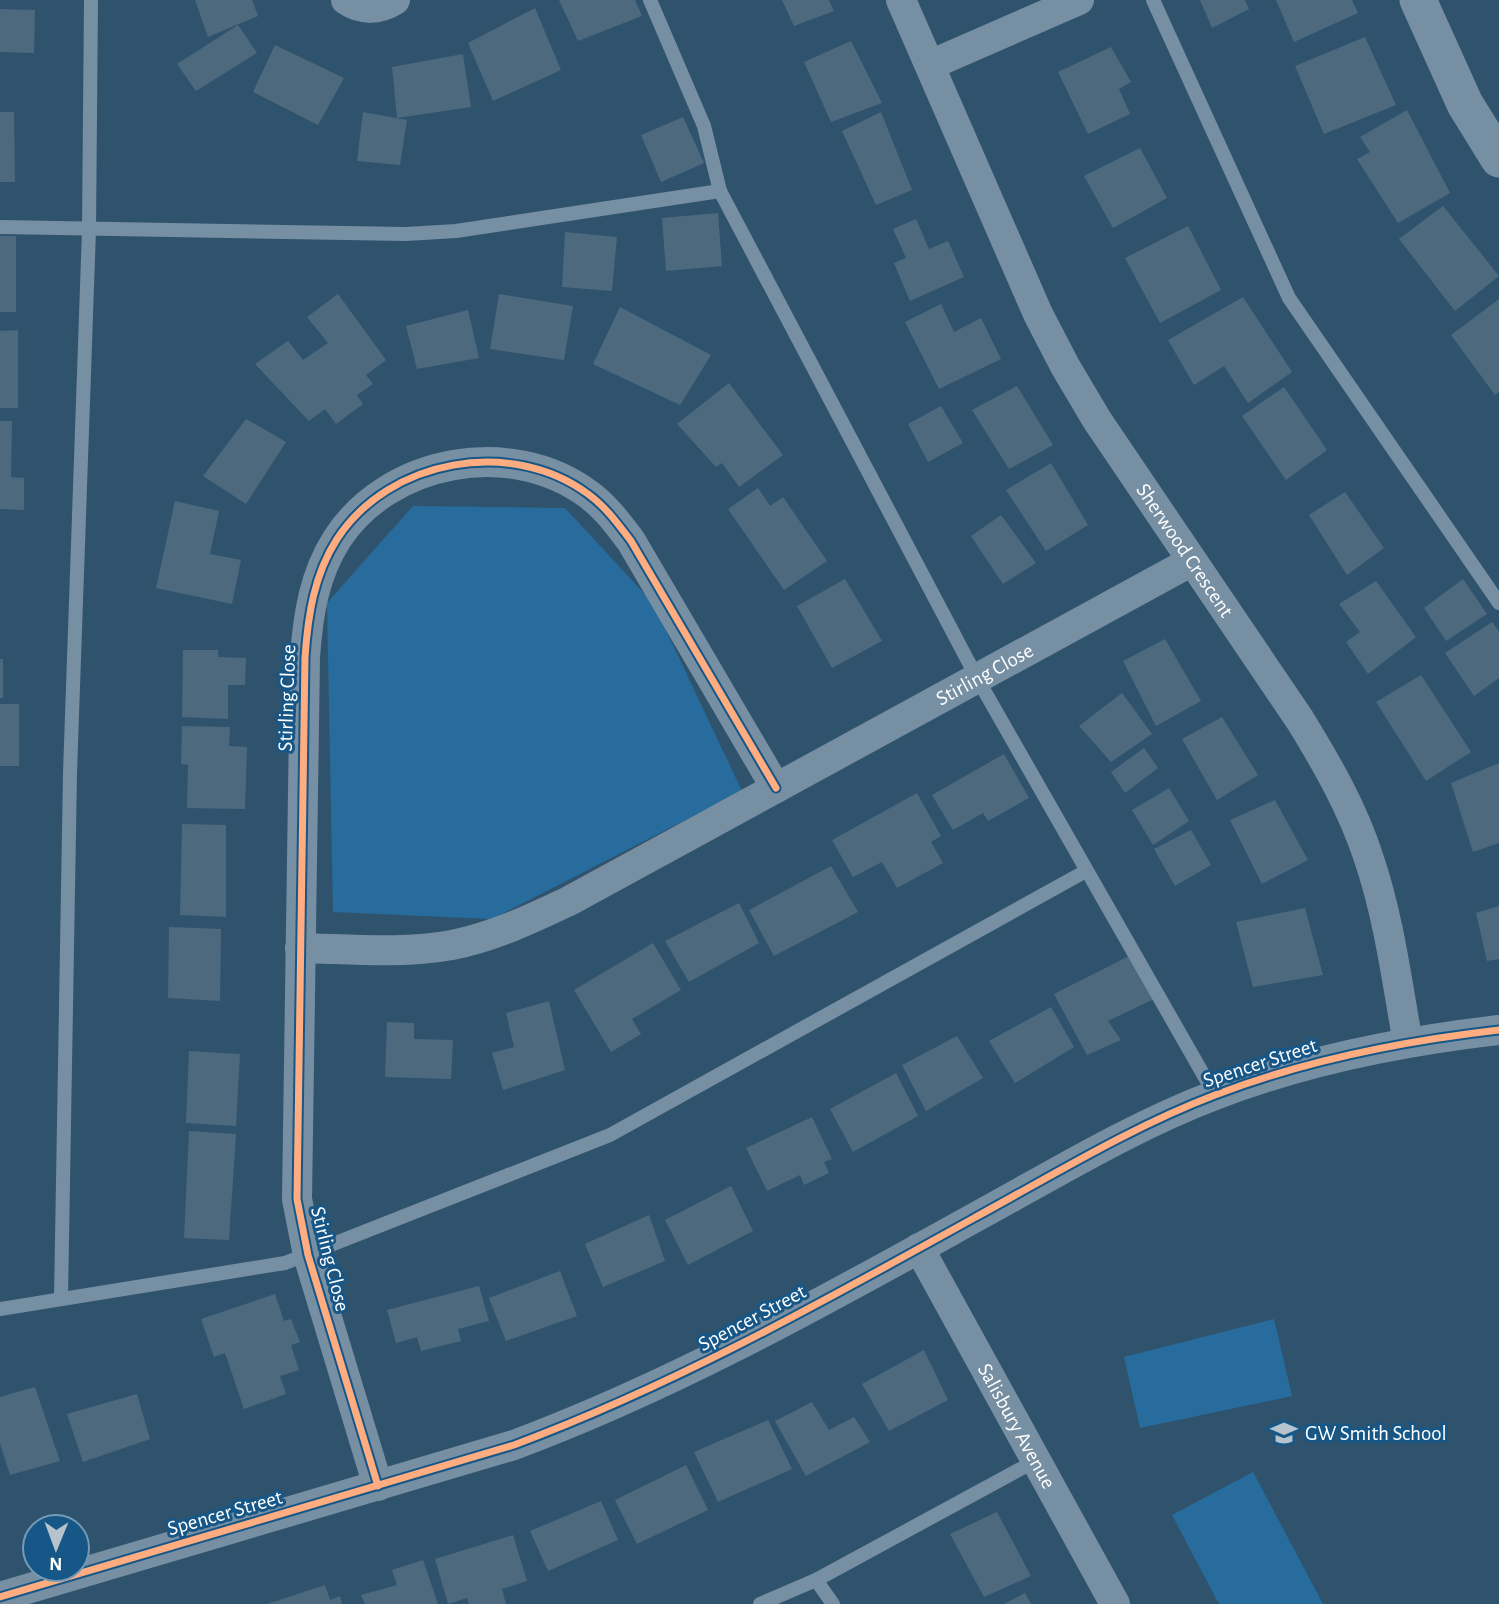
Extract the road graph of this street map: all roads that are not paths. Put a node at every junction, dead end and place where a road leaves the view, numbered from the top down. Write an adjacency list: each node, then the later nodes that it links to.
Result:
1 (91, 0): 13 (lane)
2 (346, 0): 3 (street)
3 (396, 0)
4 (650, 0): 11 (lane)
5 (901, 0): 9 (street, Sherwood Crescent)
6 (1079, 0): 9 (street)
7 (1153, 0): 15 (lane)
8 (1418, 0): 10 (street)
9 (930, 65): 14 (street, Sherwood Crescent)
10 (1499, 159)
11 (720, 191): 13 (lane); 16 (lane)
12 (0, 227): 13 (lane)
13 (89, 230): 25 (lane)
14 (1192, 561): 16 (street, Stirling Close); 21 (street, Sherwood Crescent)
15 (1499, 603)
16 (977, 678): 17 (street, Stirling Close); 18 (lane)
17 (776, 788): 19 (street, Stirling Close); 19 (street, Stirling Close)
18 (1086, 871): 22 (lane); 24 (lane)
19 (300, 948): 24 (street, Stirling Close)
20 (1499, 1030): 21 (street, Spencer Street)
21 (1408, 1043): 22 (street, Spencer Street)
22 (1215, 1095): 23 (street, Spencer Street)
23 (919, 1248): 27 (street, Salisbury Avenue); 28 (street, Spencer Street)
24 (308, 1255): 25 (lane); 28 (street, Stirling Close)
25 (61, 1298): 26 (lane)
26 (0, 1309)
27 (1037, 1460): 29 (lane); 33 (street, Salisbury Avenue)
28 (378, 1486): 30 (street, Spencer Street)
29 (816, 1580): 31 (lane); 32 (lane)
30 (0, 1597)
31 (761, 1604)
32 (833, 1604)
33 (1115, 1604)

